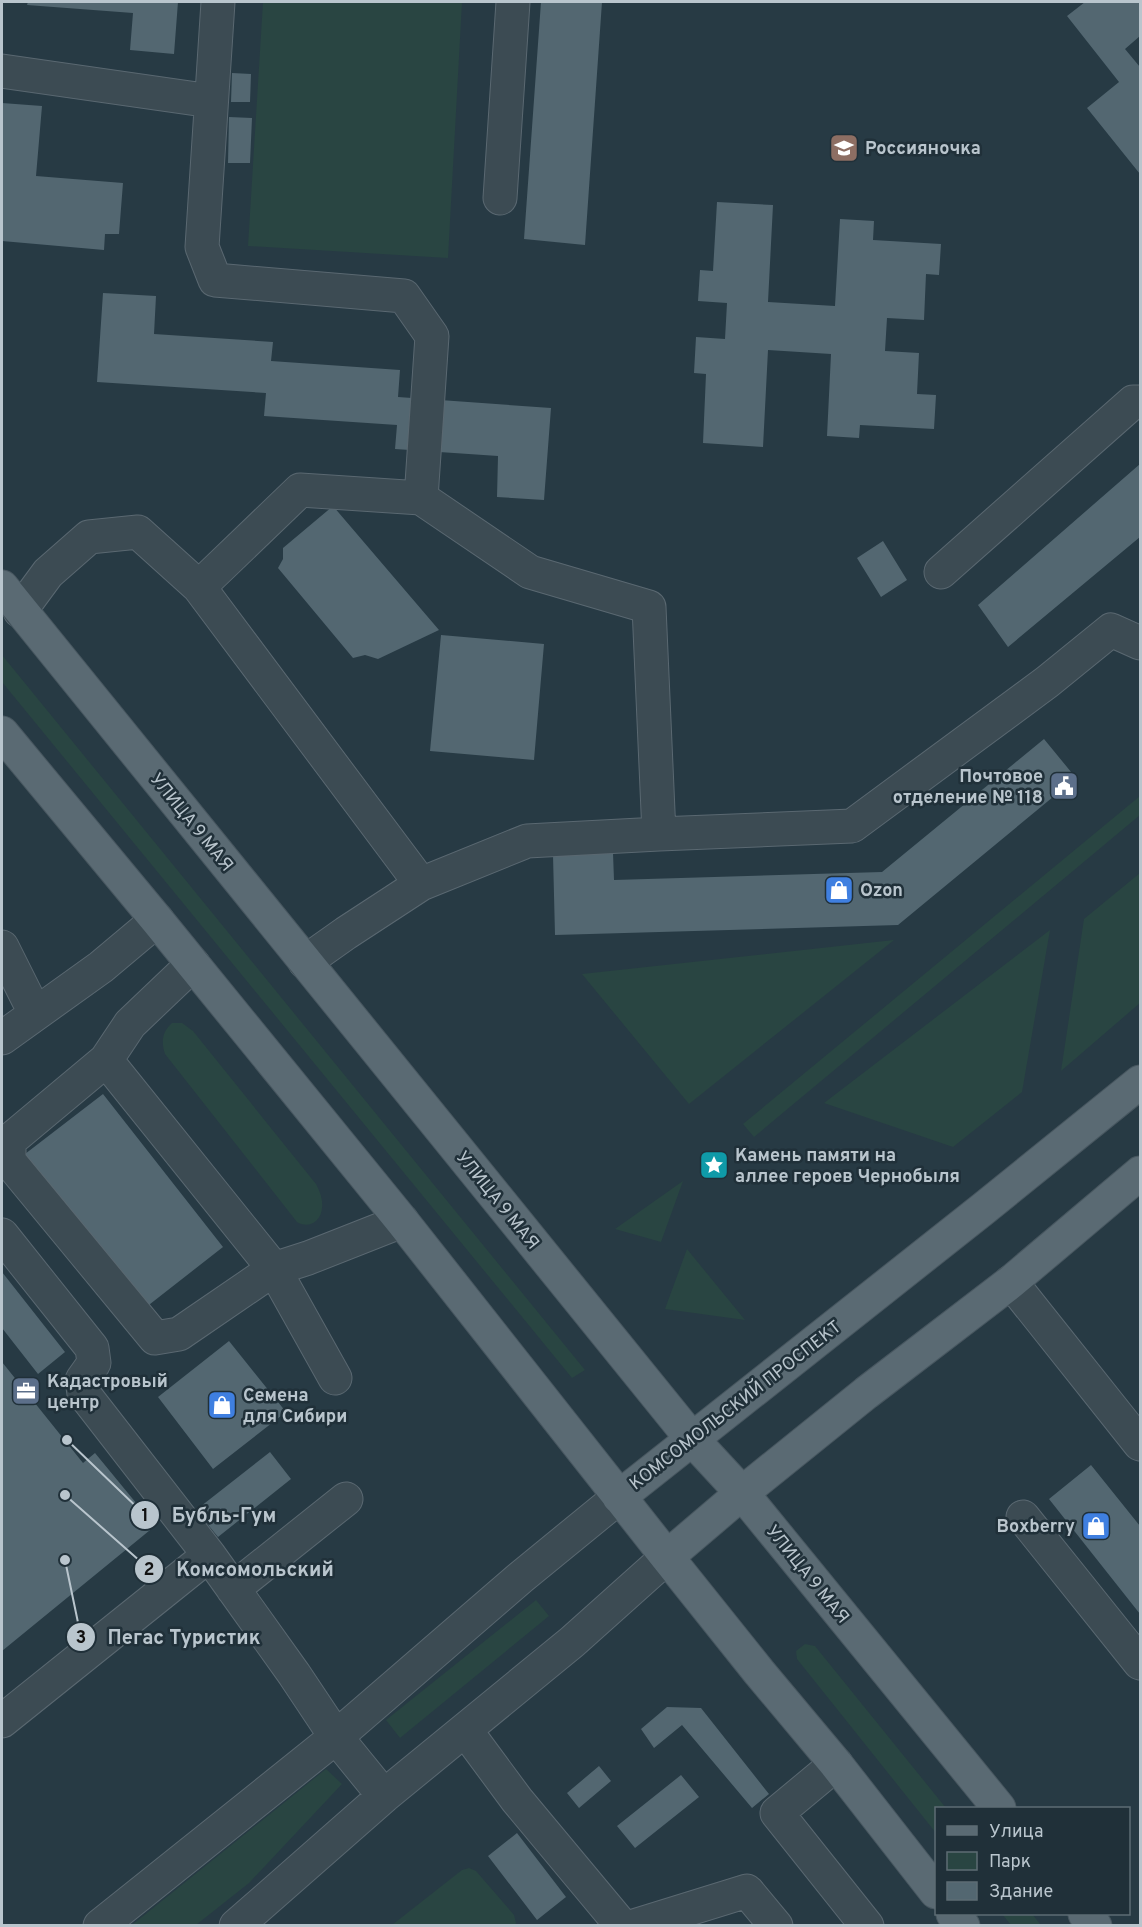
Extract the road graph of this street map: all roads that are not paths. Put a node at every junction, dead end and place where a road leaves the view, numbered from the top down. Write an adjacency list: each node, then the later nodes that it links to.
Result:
1 (218, 2): 4 (street)
2 (513, 2): 5 (street)
3 (2, 71): 4 (street)
4 (211, 101): 7 (street)
5 (500, 198)
6 (1140, 402): 8 (street)
7 (422, 498): 9 (street); 13 (street)
8 (941, 572)
9 (199, 587): 10 (street); 14 (street)
10 (11, 599): 17 (main road, УЛИЦА 9 МАЯ)
11 (1140, 643): 13 (street)
12 (2, 733): 15 (main road)
13 (659, 834): 14 (street)
14 (421, 884): 17 (street)
15 (157, 920): 18 (main road); 19 (street)
16 (2, 947): 19 (street)
17 (305, 962): 29 (main road, УЛИЦА 9 МАЯ)
18 (193, 964): 21 (street); 24 (main road)
19 (34, 1013): 20 (street)
20 (2, 1038)
21 (106, 1060): 26 (street); 26 (street)
22 (1140, 1082): 29 (main road, КОМСОМОЛЬСКИЙ ПРОСПЕКТ)
23 (1140, 1173): 27 (main road)
24 (402, 1221): 26 (street); 32 (main road)
25 (2, 1235): 35 (street)
26 (273, 1269): 28 (street)
27 (1011, 1282): 30 (street); 31 (main road)
28 (335, 1378)
29 (692, 1439): 31 (main road, УЛИЦА 9 МАЯ); 32 (main road, КОМСОМОЛЬСКИЙ ПРОСПЕКТ)
30 (1140, 1444)
31 (742, 1493): 36 (main road); 44 (main road, УЛИЦА 9 МАЯ)
32 (619, 1497): 36 (main road); 41 (street, КОМСОМОЛЬСКИЙ ПРОСПЕКТ)
33 (346, 1499): 37 (street)
34 (1023, 1517): 38 (street)
35 (209, 1555): 37 (street); 39 (street)
36 (667, 1557): 40 (street); 42 (main road)
37 (233, 1589): 41 (street)
38 (1140, 1663)
39 (2, 1721)
40 (466, 1731): 43 (street); 48 (street)
41 (336, 1737): 43 (street); 46 (street, КОМСОМОЛЬСКИЙ ПРОСПЕКТ)
42 (836, 1764): 45 (main road); 51 (street)
43 (384, 1796): 47 (street)
44 (997, 1807)
45 (935, 1891)
46 (100, 1926)
47 (236, 1926)
48 (622, 1926)
49 (634, 1926): 50 (street)
50 (776, 1926)
51 (867, 1926)

